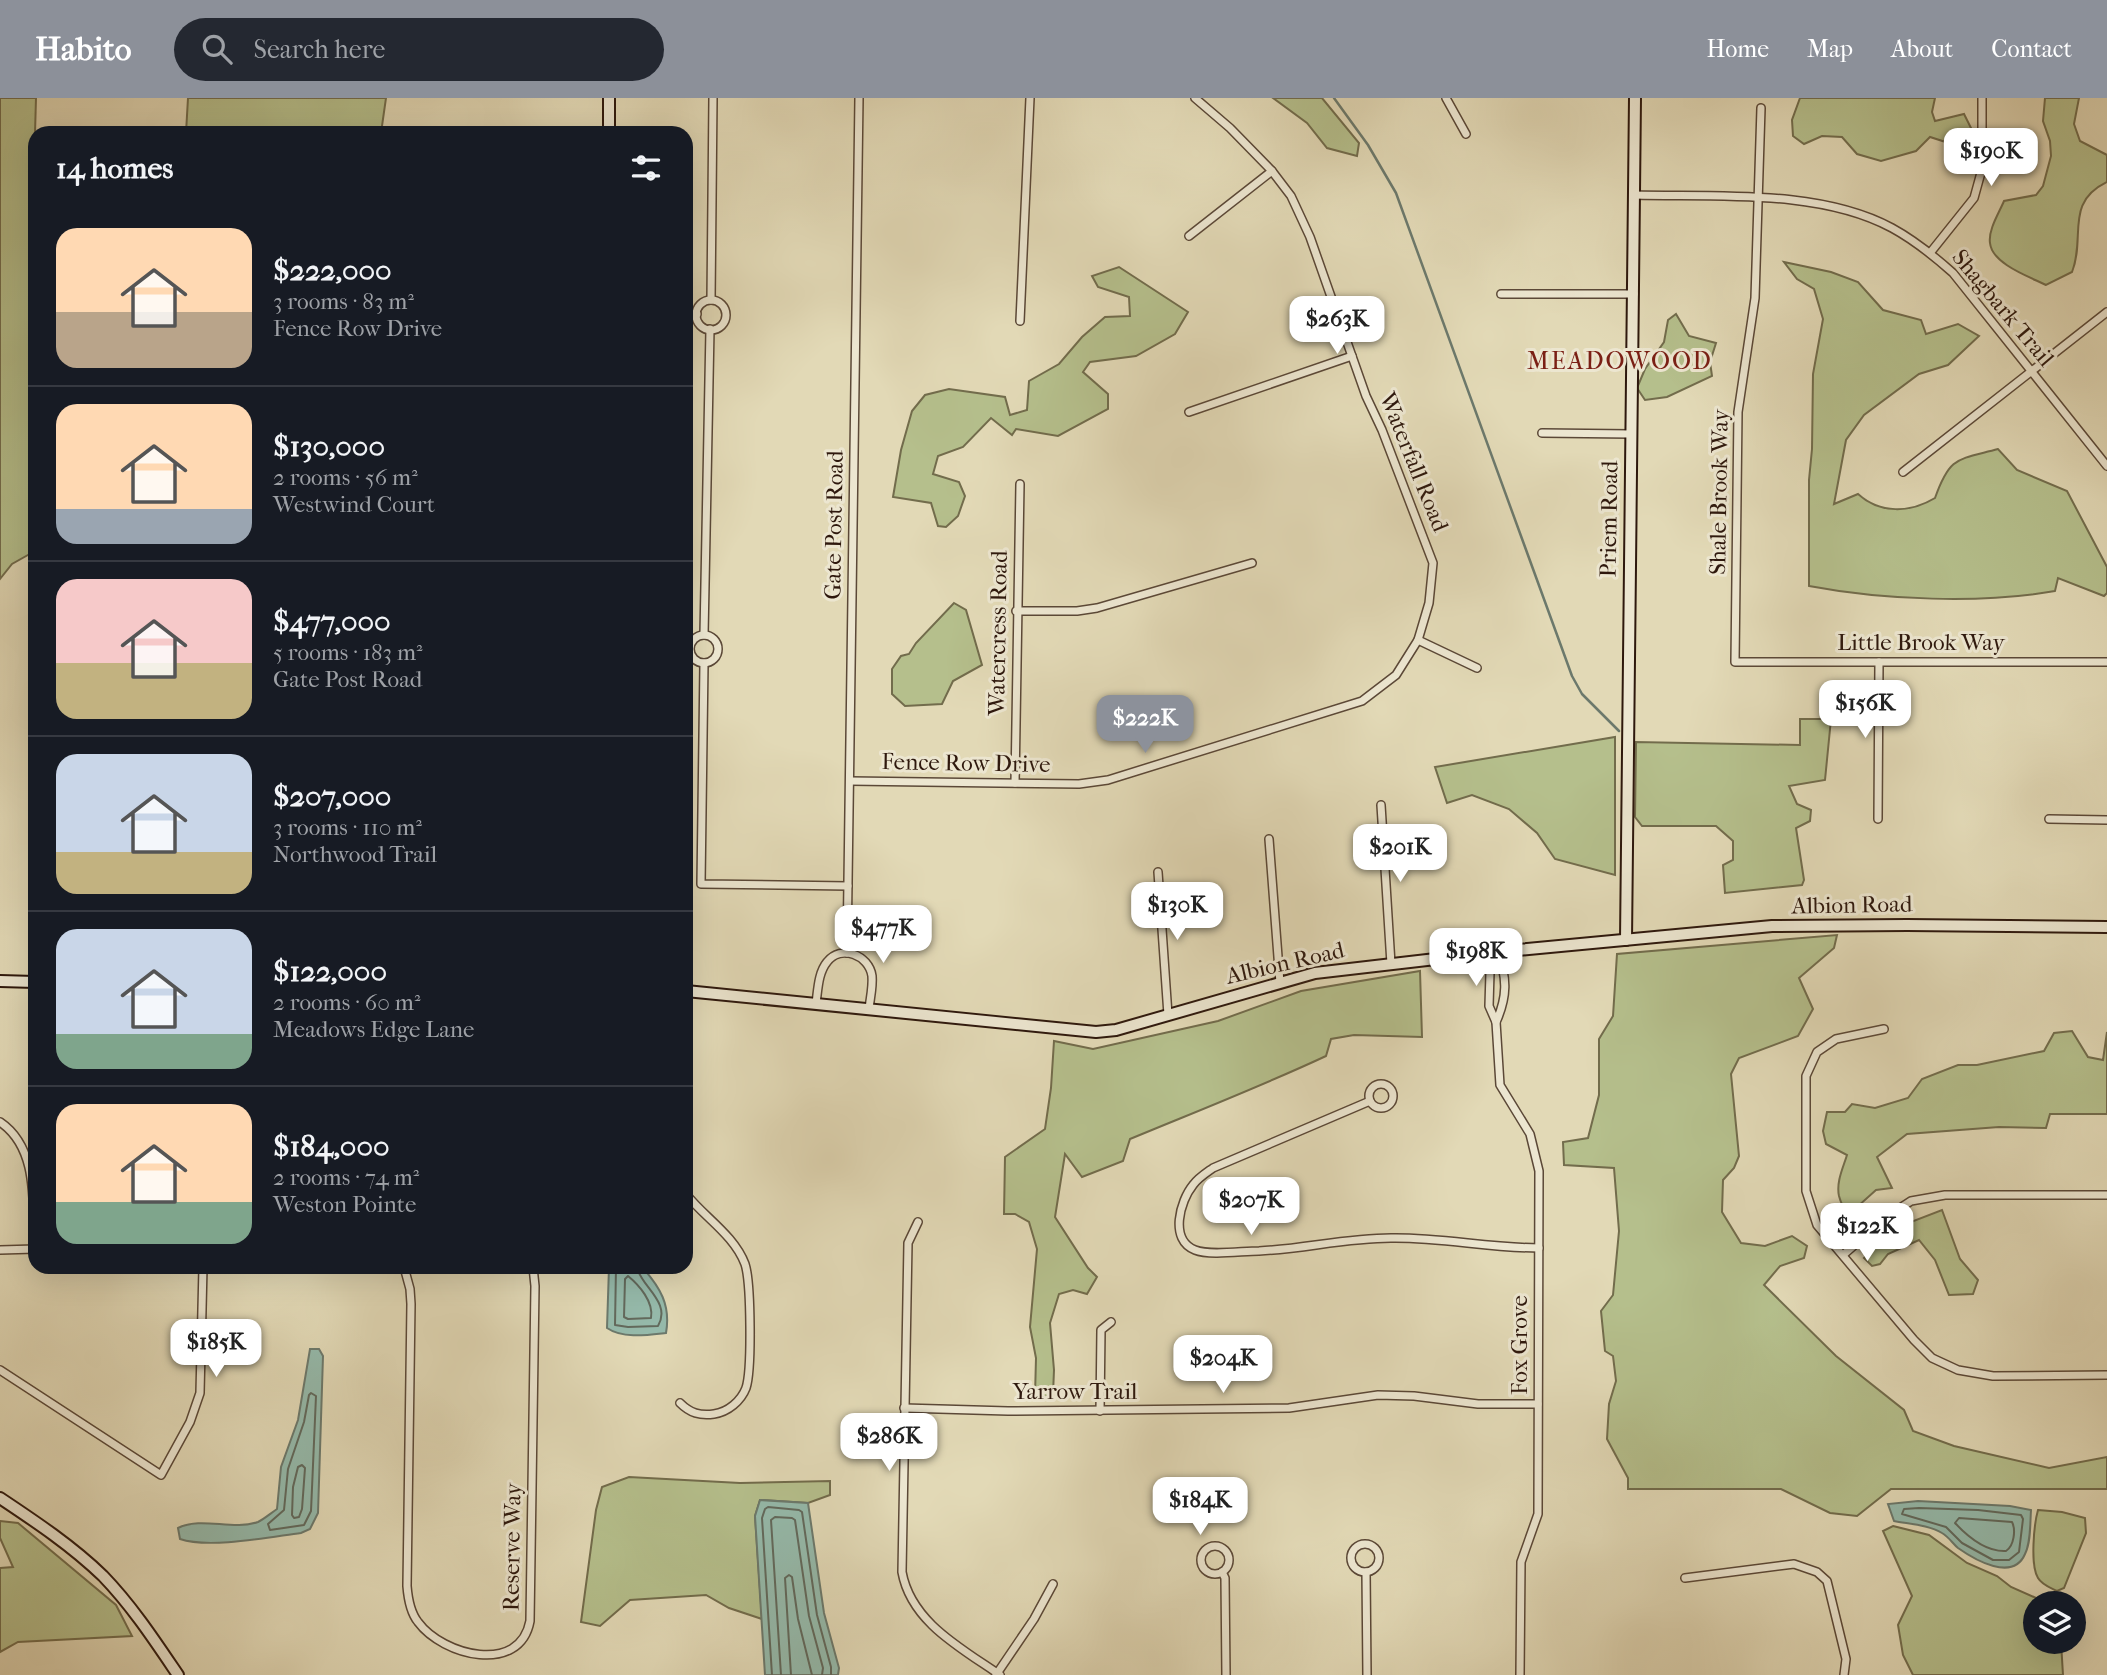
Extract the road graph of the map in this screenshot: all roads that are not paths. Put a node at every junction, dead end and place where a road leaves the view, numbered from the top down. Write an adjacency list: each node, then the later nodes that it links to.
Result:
1 (609, 98): 10 (street)
2 (713, 98): 19 (street)
3 (859, 98): 44 (street, Gate Post Road)
4 (1030, 98): 23 (street)
5 (1195, 98): 12 (street, Waterfall Road)
6 (1446, 98): 11 (street)
7 (1636, 98): 13 (street, Priem Road)
8 (1982, 98): 16 (street)
9 (1761, 108): 14 (street, Shale Brook Way)
10 (609, 126)
11 (1466, 134)
12 (1272, 171): 15 (street); 25 (street, Waterfall Road)
13 (1635, 195): 14 (street, Shagbark Trail); 18 (street, Priem Road)
14 (1758, 198): 16 (street, Shagbark Trail); 39 (street, Shale Brook Way)
15 (1189, 236)
16 (1930, 253): 26 (street, Shagbark Trail)
17 (1501, 294): 18 (street)
18 (1634, 294): 29 (street, Priem Road)
19 (711, 300): 22 (street); 24 (street)
20 (2107, 312): 26 (street)
21 (693, 314): 22 (street)
22 (697, 314): 24 (street)
23 (1020, 321)
24 (710, 329): 35 (street)
25 (1352, 356): 27 (street); 36 (street, Waterfall Road)
26 (2032, 370): 30 (street, Shagbark Trail); 31 (street)
27 (1189, 412)
28 (1542, 433): 29 (street)
29 (1631, 435): 54 (street, Priem Road)
30 (2107, 466)
31 (1903, 472)
32 (1020, 484): 34 (street, Watercress Road)
33 (1252, 564): 34 (street)
34 (1016, 611): 45 (street, Watercress Road)
35 (704, 635): 37 (street); 42 (street)
36 (1418, 640): 43 (street); 45 (street, Fence Row Drive)
37 (693, 645)
38 (693, 656): 42 (street)
39 (1735, 662): 40 (street, Little Brook Way)
40 (1879, 662): 41 (street, Little Brook Way); 47 (street)
41 (2107, 662)
42 (704, 663): 52 (street)
43 (1477, 668)
44 (850, 781): 45 (street, Fence Row Drive); 52 (street, Gate Post Road)
45 (1015, 783)
46 (1381, 805): 57 (street)
47 (1878, 818)
48 (2049, 819): 49 (street)
49 (2107, 820)
50 (1269, 839): 60 (street)
51 (1158, 872): 64 (street)
52 (848, 886): 56 (street, Gate Post Road)
53 (2107, 927): 54 (street, Albion Road)
54 (1626, 940): 55 (street, Albion Road)
55 (1496, 952): 57 (street, Albion Road); 65 (street, Fox Grove); 65 (street, Fox Grove)
56 (847, 953): 62 (street); 63 (street)
57 (1391, 964): 60 (street, Albion Road)
58 (0, 981): 59 (street)
59 (28, 982)
60 (1280, 983): 64 (street, Albion Road)
61 (693, 992): 62 (street, Albion Road)
62 (816, 1003): 63 (street, Albion Road)
63 (869, 1009): 64 (street, Albion Road)
64 (1168, 1015)
65 (1496, 1022): 73 (street, Fox Grove)
66 (1884, 1029): 76 (street)
67 (1370, 1101): 73 (street)
68 (0, 1122): 69 (street)
69 (28, 1162)
70 (2107, 1195): 76 (street)
71 (693, 1201): 83 (street)
72 (918, 1222): 85 (street)
73 (1539, 1248): 84 (street, Fox Grove)
74 (28, 1249): 75 (street)
75 (0, 1250)
76 (1843, 1255): 82 (street)
77 (203, 1274): 81 (street)
78 (405, 1274): 79 (street, Reserve Way)
79 (534, 1274)
80 (1111, 1322): 86 (street)
81 (0, 1370)
82 (2107, 1375)
83 (680, 1403)
84 (1538, 1404): 86 (street, Yarrow Trail); 96 (street, Fox Grove)
85 (904, 1408): 86 (street, Yarrow Trail); 92 (street)
86 (1100, 1411)
87 (0, 1498): 93 (street)
88 (1222, 1572): 94 (street)
89 (1366, 1572): 95 (street)
90 (1685, 1578): 97 (street)
91 (1053, 1584): 92 (street)
92 (998, 1674)
93 (178, 1675)
94 (1226, 1675)
95 (1367, 1675)
96 (1521, 1675)
97 (1844, 1675)

